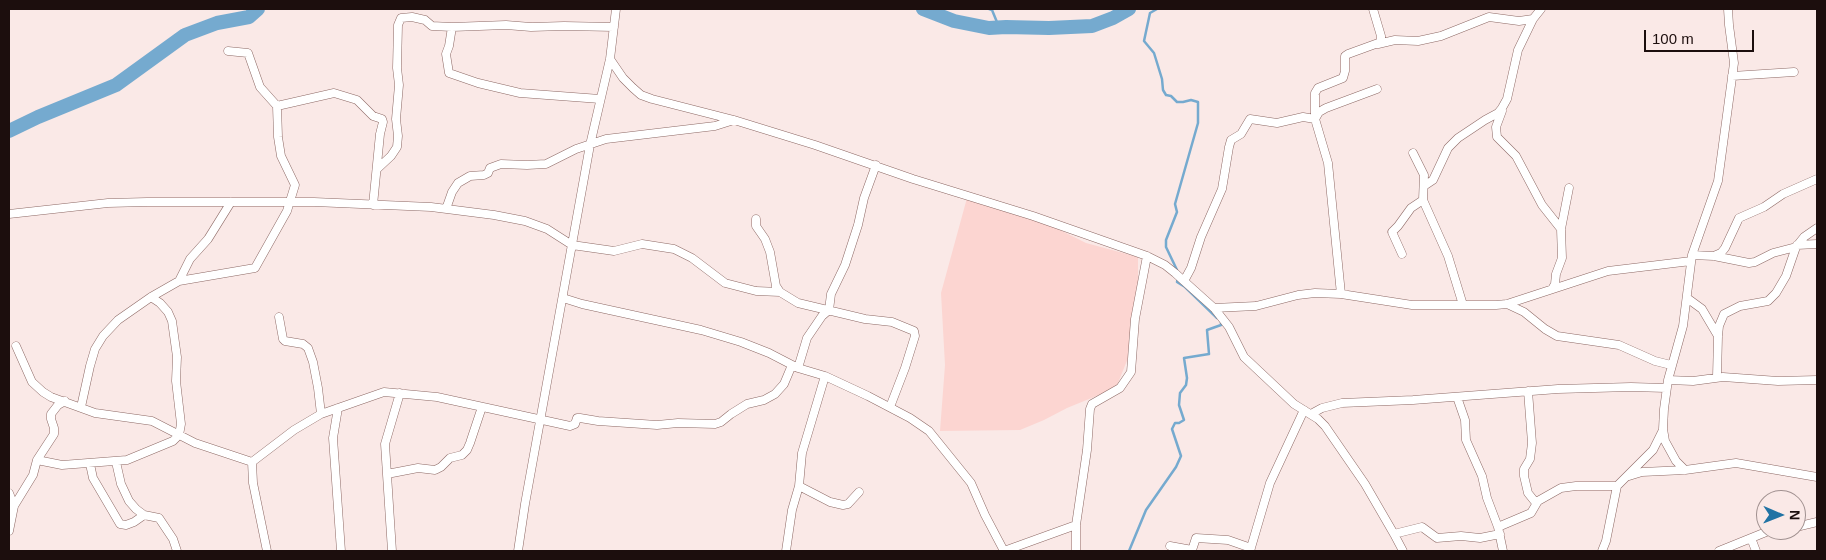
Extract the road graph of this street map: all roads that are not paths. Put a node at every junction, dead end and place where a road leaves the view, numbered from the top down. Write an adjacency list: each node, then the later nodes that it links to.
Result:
1 (616, 9): 7 (street)
2 (1373, 9): 8 (street)
3 (1540, 9): 5 (street)
4 (1728, 9): 12 (street)
5 (1533, 19): 8 (street); 16 (street)
6 (452, 27): 7 (street); 14 (street); 22 (street)
7 (614, 27): 10 (street)
8 (1378, 44): 17 (street)
9 (228, 51): 15 (street)
10 (610, 59): 14 (street); 18 (street)
11 (1794, 72): 12 (street)
12 (1732, 76): 41 (street)
13 (1376, 89): 17 (street)
14 (600, 99): 19 (street)
15 (277, 106): 22 (street); 28 (street)
16 (1502, 108): 24 (street); 34 (street)
17 (1315, 119): 43 (street); 46 (street)
18 (734, 120): 19 (street); 21 (street)
19 (590, 145): 30 (street); 36 (street)
20 (1413, 153): 24 (street)
21 (876, 165): 39 (street); 53 (street)
22 (377, 169): 29 (street)
23 (1817, 179): 40 (street)
24 (1424, 186): 26 (street)
25 (1569, 188): 34 (street)
26 (1423, 200): 38 (street); 51 (street)
27 (231, 202): 28 (street); 31 (street); 42 (street)
28 (291, 202): 29 (street); 42 (street)
29 (373, 205): 30 (street)
30 (446, 209): 36 (street)
31 (9, 214)
32 (756, 219): 45 (street)
33 (1817, 228): 37 (street)
34 (1561, 229): 44 (street)
35 (1817, 244): 37 (street)
36 (572, 245): 45 (street); 48 (street)
37 (1797, 246): 40 (street); 55 (street)
38 (1402, 254)
39 (1147, 256): 43 (street); 91 (street)
40 (1714, 256): 41 (street)
41 (1691, 258): 44 (street); 49 (street)
42 (179, 281): 47 (street)
43 (1184, 281): 52 (street)
44 (1552, 289): 50 (street)
45 (780, 292): 53 (street)
46 (1341, 294): 51 (street); 52 (street)
47 (150, 297): 69 (street); 75 (street)
48 (563, 298): 58 (street); 73 (street)
49 (1687, 298): 55 (street); 57 (street)
50 (1507, 304): 51 (street); 57 (street)
51 (1463, 305)
52 (1214, 308): 71 (street)
53 (829, 310): 58 (street); 68 (street)
54 (279, 317): 72 (street)
55 (1718, 336): 60 (street)
56 (16, 346): 66 (street)
57 (1671, 365): 62 (street)
58 (795, 367): 59 (street); 73 (street)
59 (825, 376): 68 (street); 84 (street)
60 (1718, 378): 61 (street); 62 (street)
61 (1817, 380)
62 (1667, 384): 63 (street); 74 (street)
63 (1528, 391): 65 (street); 88 (street)
64 (400, 393): 67 (street); 70 (street); 81 (street)
65 (1457, 396): 71 (street); 93 (street)
66 (65, 401): 69 (street); 76 (street)
67 (482, 407): 73 (street); 81 (street)
68 (890, 407): 105 (street)
69 (81, 408): 75 (street)
70 (338, 408): 72 (street); 101 (street)
71 (1307, 412): 94 (street); 98 (street)
72 (321, 414): 78 (street)
73 (540, 421): 103 (street)
74 (1663, 429): 80 (street); 82 (street)
75 (179, 436): 77 (street); 78 (street)
76 (37, 460): 79 (street); 89 (street)
77 (116, 462): 79 (street); 90 (street)
78 (252, 462): 100 (street)
79 (90, 464): 90 (street)
80 (1685, 470): 82 (street); 83 (street)
81 (387, 474): 102 (street)
82 (1629, 476): 85 (street)
83 (1817, 477)
84 (799, 486): 86 (street); 104 (street)
85 (1617, 486): 88 (street); 109 (street)
86 (859, 492)
87 (9, 493): 89 (street)
88 (1536, 503): 93 (street)
89 (14, 506): 92 (street)
90 (144, 515): 99 (street)
91 (1076, 524): 105 (street); 106 (street)
92 (9, 531)
93 (1499, 531): 94 (street); 108 (street)
94 (1394, 534): 107 (street)
95 (1756, 536): 96 (street)
96 (1751, 538): 110 (street); 111 (street)
97 (1170, 546): 98 (street)
98 (1251, 550)
99 (177, 551)
100 (267, 551)
101 (341, 551)
102 (392, 551)
103 (518, 551)
104 (786, 551)
105 (1004, 551)
106 (1076, 551)
107 (1403, 551)
108 (1502, 551)
109 (1602, 551)
110 (1719, 551)
111 (1756, 551)

